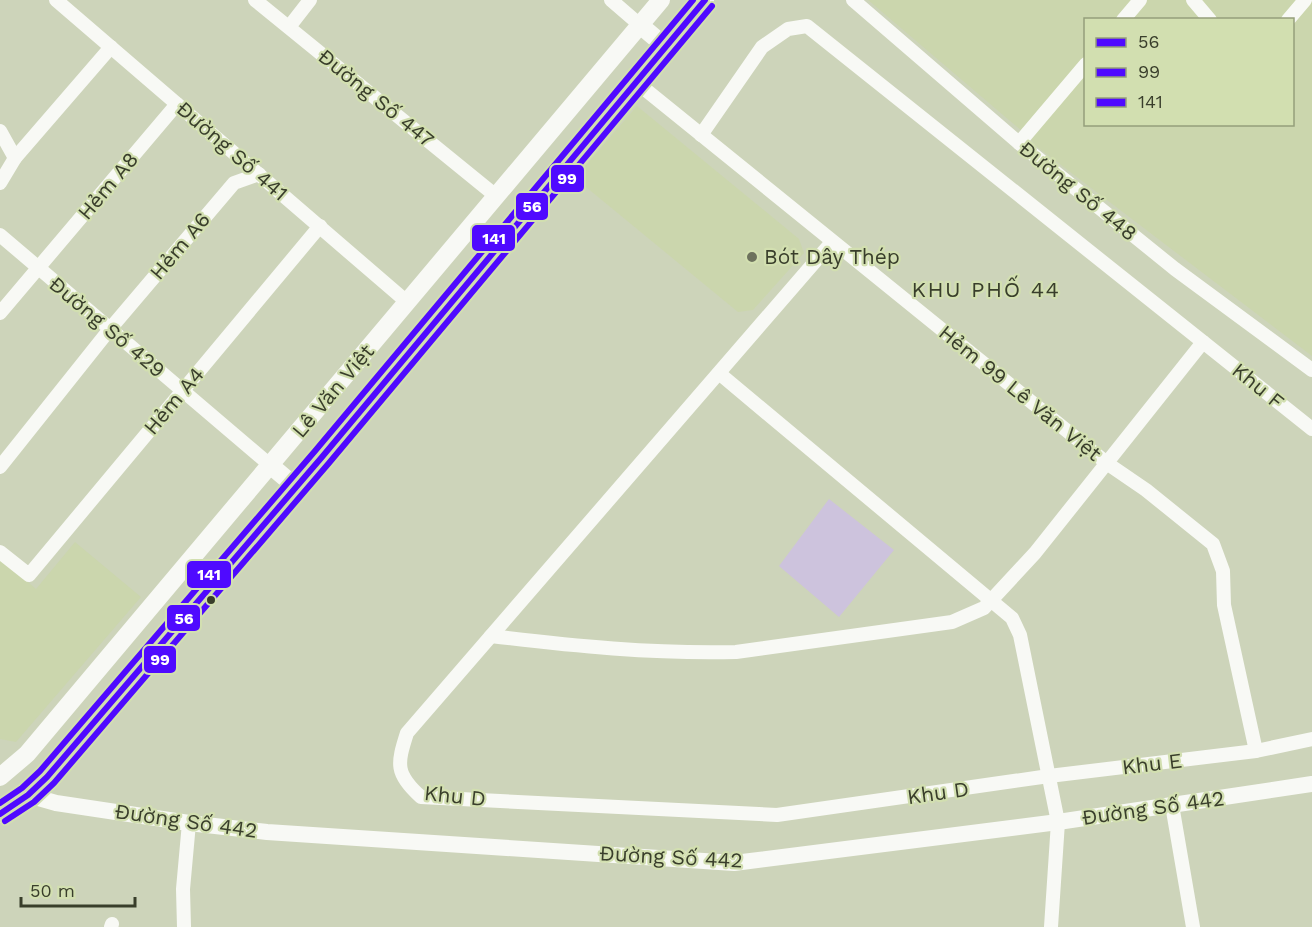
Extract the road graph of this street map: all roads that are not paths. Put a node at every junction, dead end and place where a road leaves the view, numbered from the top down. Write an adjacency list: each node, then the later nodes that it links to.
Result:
1 (56, 0): 16 (street, Đường Số 441)
2 (255, 0): 15 (street, Đường Số 447)
3 (310, 0): 15 (street)
4 (611, 0): 14 (street)
5 (661, 0): 14 (main road, Lê Văn Việt)
6 (705, 0): 17 (main road, Lê Văn Việt)
7 (853, 0): 23 (street, Đường Số 448)
8 (1140, 0): 11 (street)
9 (1193, 0): 12 (street)
10 (1305, 0): 13 (street)
11 (1125, 18)
12 (1208, 18)
13 (1290, 18)
14 (640, 25): 17 (main road); 27 (main road, Lê Văn Việt)
15 (289, 27): 27 (street, Đường Số 447)
16 (111, 47): 20 (street, Đường Số 441); 24 (street)
17 (666, 47): 19 (main road, Lê Văn Việt)
18 (1084, 66): 23 (street)
19 (636, 82): 22 (street, Hẻm 99 Lê Văn Việt); 43 (main road, Lê Văn Việt)
20 (177, 104): 25 (street, Đường Số 441); 31 (street, Hẻm A8)
21 (0, 131): 24 (street)
22 (701, 135): 30 (street, Hẻm 99 Lê Văn Việt); 35 (street, Khu F)
23 (1019, 143): 36 (street, Đường Số 448)
24 (15, 158): 26 (street)
25 (259, 174): 28 (street, Đường Số 441); 34 (street, Hẻm A6)
26 (0, 183)
27 (496, 196): 32 (main road, Lê Văn Việt)
28 (320, 226): 32 (street, Đường Số 441); 38 (street, Hẻm A4)
29 (0, 235): 31 (street, Đường Số 429)
30 (832, 242): 37 (street, Khu D); 40 (street, Hẻm 99 Lê Văn Việt)
31 (38, 268): 33 (street, Hẻm A8); 34 (street, Đường Số 429)
32 (407, 302): 41 (main road, Lê Văn Việt)
33 (0, 313)
34 (110, 329): 38 (street, Đường Số 429); 42 (street, Hẻm A6)
35 (1203, 342): 39 (street, Khu F); 40 (street)
36 (1312, 370)
37 (720, 374): 45 (street); 46 (street, Khu D)
38 (182, 391): 41 (street, Đường Số 429); 44 (street, Hẻm A4)
39 (1312, 429)
40 (1108, 464): 45 (street); 48 (street, Hẻm 99 Lê Văn Việt)
41 (270, 465): 43 (main road); 50 (main road, Lê Văn Việt)
42 (0, 466)
43 (296, 487): 52 (main road, Lê Văn Việt)
44 (0, 552)
45 (989, 601): 46 (street); 49 (street)
46 (491, 636): 49 (street, Khu D)
47 (1312, 739): 48 (street)
48 (1256, 751): 49 (street, Khu E)
49 (1049, 776): 55 (street)
50 (0, 777): 52 (main road)
51 (1312, 784): 53 (street, Đường Số 442)
52 (28, 795): 54 (main road, Lê Văn Việt); 56 (street, Đường Số 442)
53 (1172, 805): 55 (street, Đường Số 442); 59 (street)
54 (0, 814)
55 (1058, 822): 56 (street, Đường Số 442); 58 (street)
56 (189, 823): 57 (street)
57 (184, 927)
58 (1051, 927)
59 (1193, 927)

